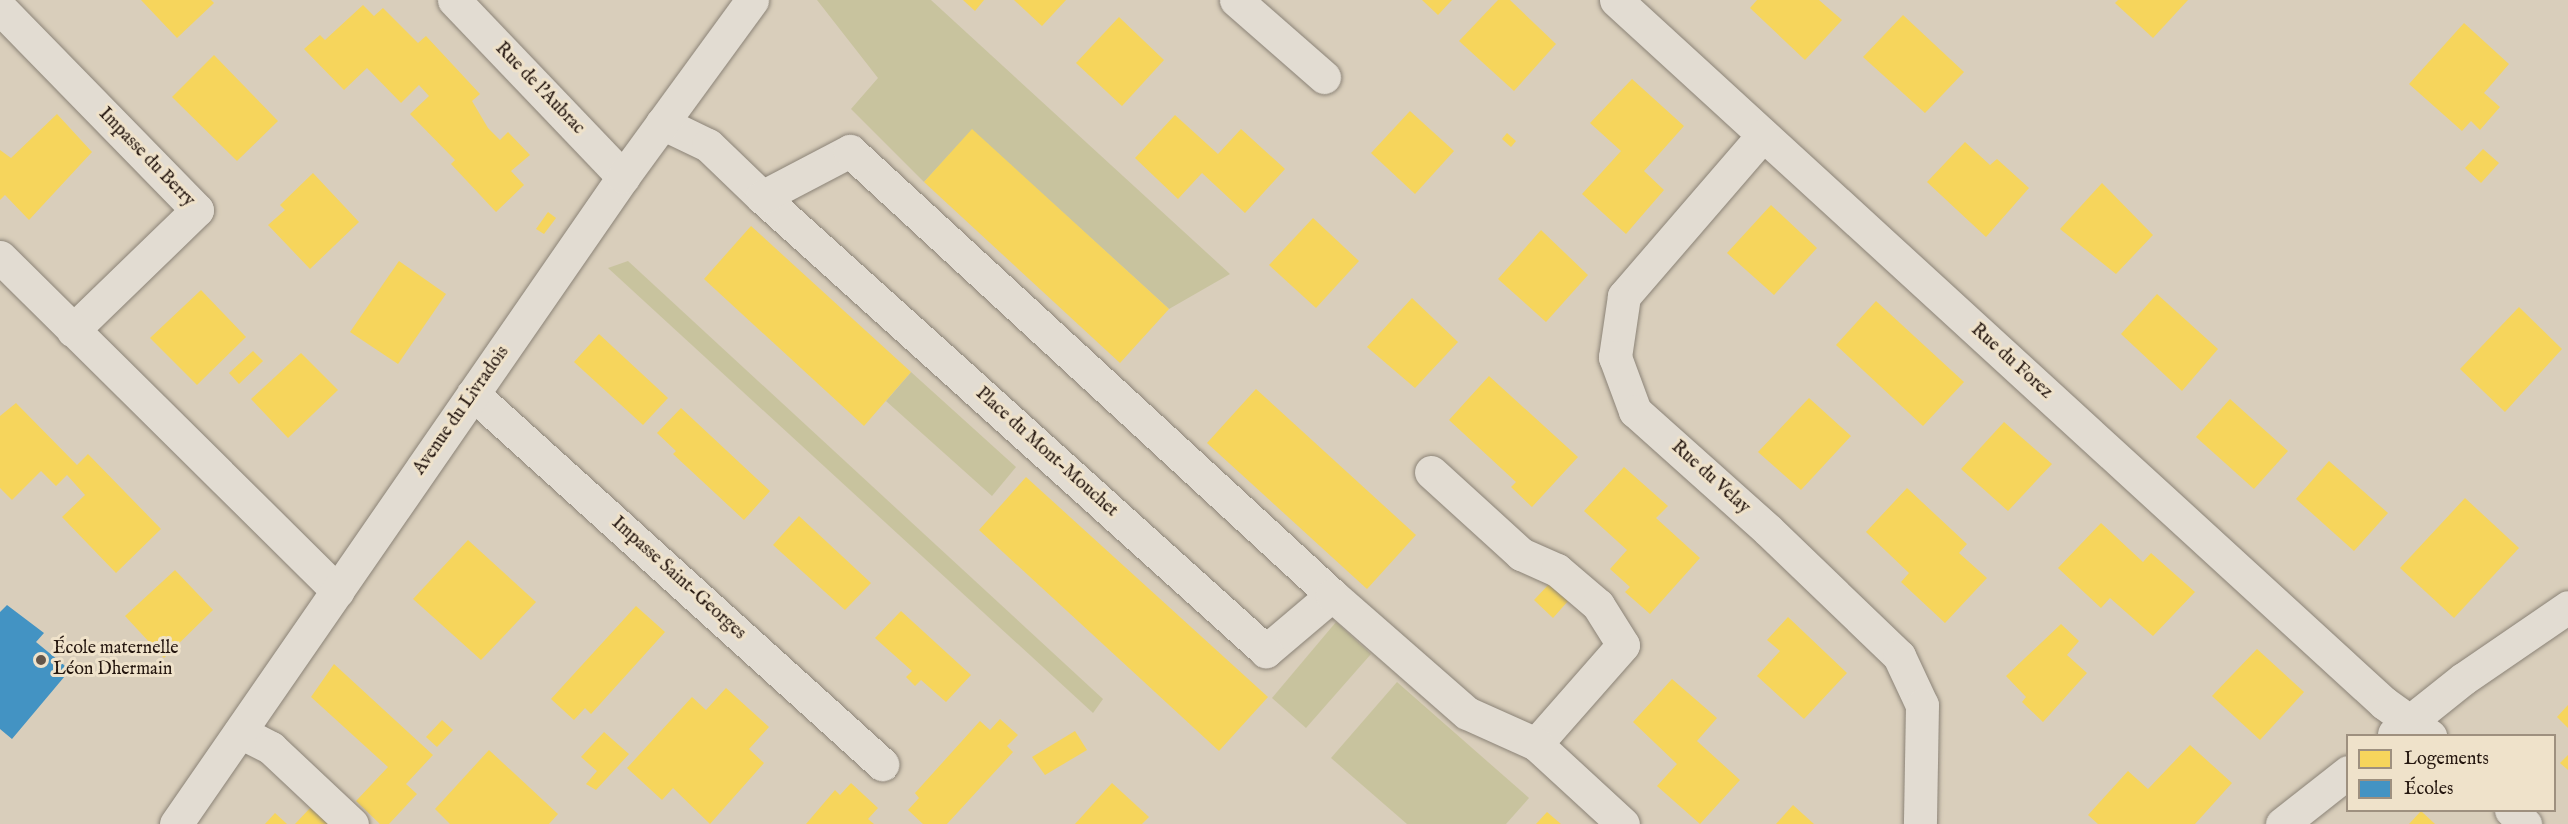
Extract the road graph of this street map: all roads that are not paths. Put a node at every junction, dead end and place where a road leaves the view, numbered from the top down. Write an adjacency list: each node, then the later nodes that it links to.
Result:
1 (454, 0): 9 (street, Rue de l'Aubrac)
2 (752, 0): 7 (street, Avenue du Livradois)
3 (1236, 0): 6 (street)
4 (1616, 0): 8 (street, Rue du Forez)
5 (0, 8): 12 (street, Impasse du Berry)
6 (1324, 77)
7 (662, 123): 9 (street, Avenue du Livradois); 10 (street, Place du Mont-Mouchet)
8 (1763, 135): 18 (street, Rue du Forez); 27 (street, Rue du Velay)
9 (623, 177): 13 (street, Avenue du Livradois)
10 (762, 197): 16 (street); 16 (street, Place du Mont-Mouchet)
11 (0, 257): 12 (street)
12 (73, 330): 15 (street)
13 (473, 394): 15 (street, Avenue du Livradois); 21 (street, Impasse Saint-Georges)
14 (1431, 472): 20 (street)
15 (338, 591): 19 (street, Avenue du Livradois)
16 (1332, 595): 20 (street)
17 (2568, 607): 18 (street)
18 (2411, 731)
19 (240, 732): 24 (street, Avenue du Livradois); 25 (street)
20 (1536, 744): 26 (street)
21 (882, 764)
22 (2346, 774): 28 (street)
23 (2513, 812): 29 (street)
24 (176, 824)
25 (352, 824)
26 (1623, 824)
27 (1920, 824)
28 (2282, 824)
29 (2525, 824)

